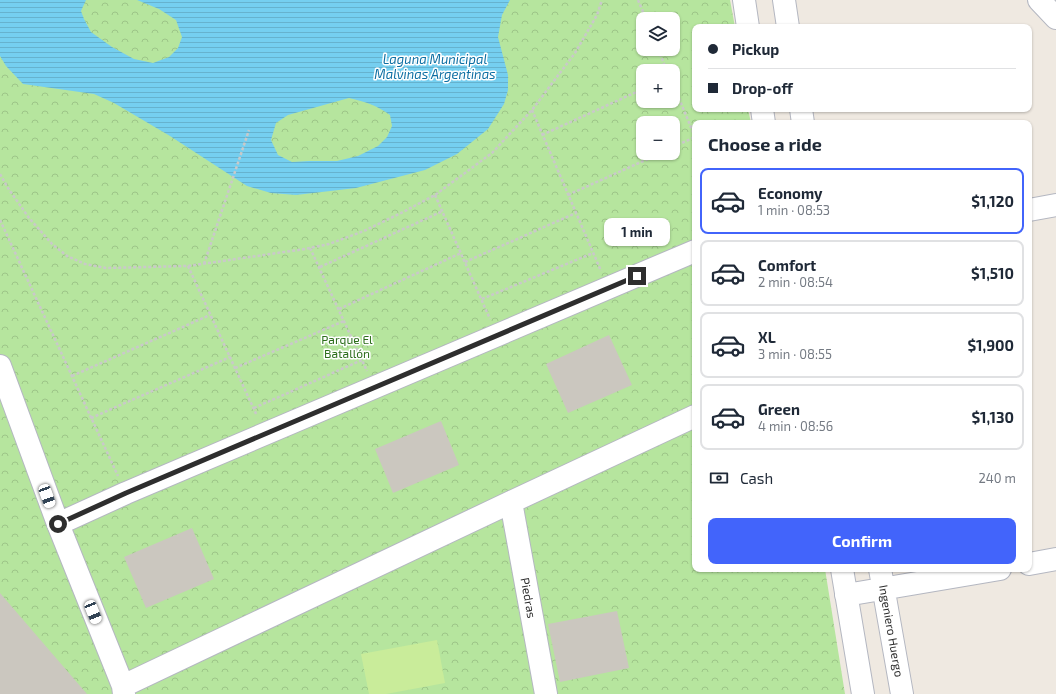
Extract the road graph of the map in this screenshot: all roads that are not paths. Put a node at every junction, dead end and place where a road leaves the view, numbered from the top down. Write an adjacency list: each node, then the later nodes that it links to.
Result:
1 (744, 0): 5 (street)
2 (784, 0): 6 (street)
3 (1039, 0): 4 (street)
4 (1056, 18)
5 (748, 24)
6 (788, 24)
7 (1056, 205): 8 (street)
8 (1032, 209)
9 (692, 251): 13 (street)
10 (0, 368): 13 (street)
11 (692, 417): 12 (street)
12 (511, 502): 20 (street); 21 (street, Piedras)
13 (58, 524): 20 (street)
14 (1056, 559): 15 (street)
15 (1032, 563)
16 (842, 572): 19 (street)
17 (965, 572): 18 (street)
18 (882, 579): 19 (street); 23 (street, Ingeniero Huergo)
19 (846, 595): 22 (street)
20 (124, 690)
21 (546, 694)
22 (863, 694)
23 (902, 694)

